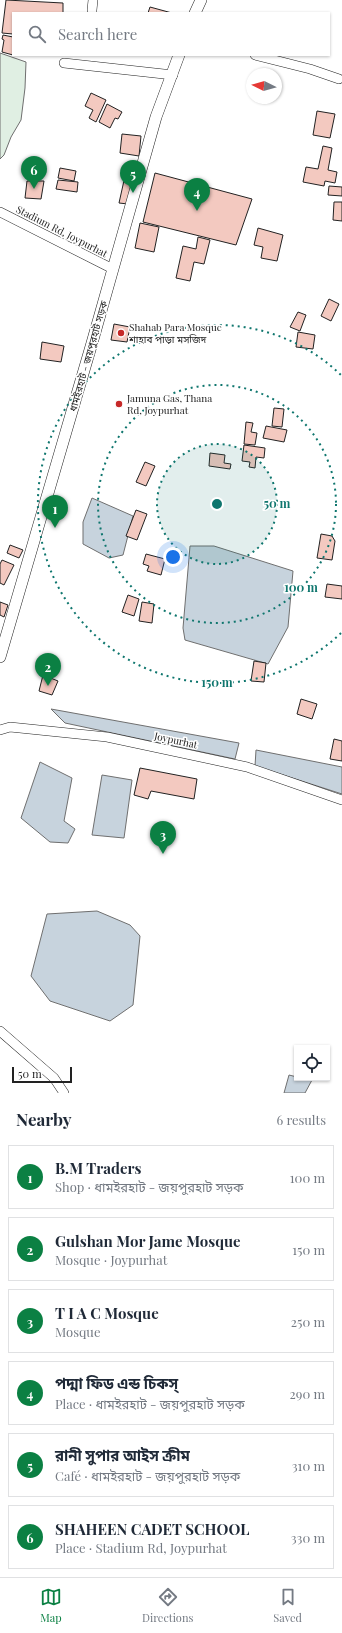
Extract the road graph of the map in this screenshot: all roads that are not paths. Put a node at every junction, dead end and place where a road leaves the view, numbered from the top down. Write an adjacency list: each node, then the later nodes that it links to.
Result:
1 (93, 0): 3 (street)
2 (201, 0): 4 (main road)
3 (92, 10)
4 (195, 12)
5 (179, 56): 8 (main road, ধামইরহাট - জয়পুরহাট সড়ক)
6 (259, 56): 9 (street)
7 (64, 63): 8 (street)
8 (173, 75): 11 (main road, ধামইরহাট - জয়পুরহাট সড়ক)
9 (339, 79)
10 (0, 212): 11 (street, Stadium Rd, Joypurhat)
11 (113, 269): 12 (main road, ধামইরহাট - জয়পুরহাট সড়ক)
12 (0, 657)
13 (0, 730): 14 (street, Joypurhat)
14 (342, 800)
15 (0, 1031): 16 (street)
16 (64, 1093)

